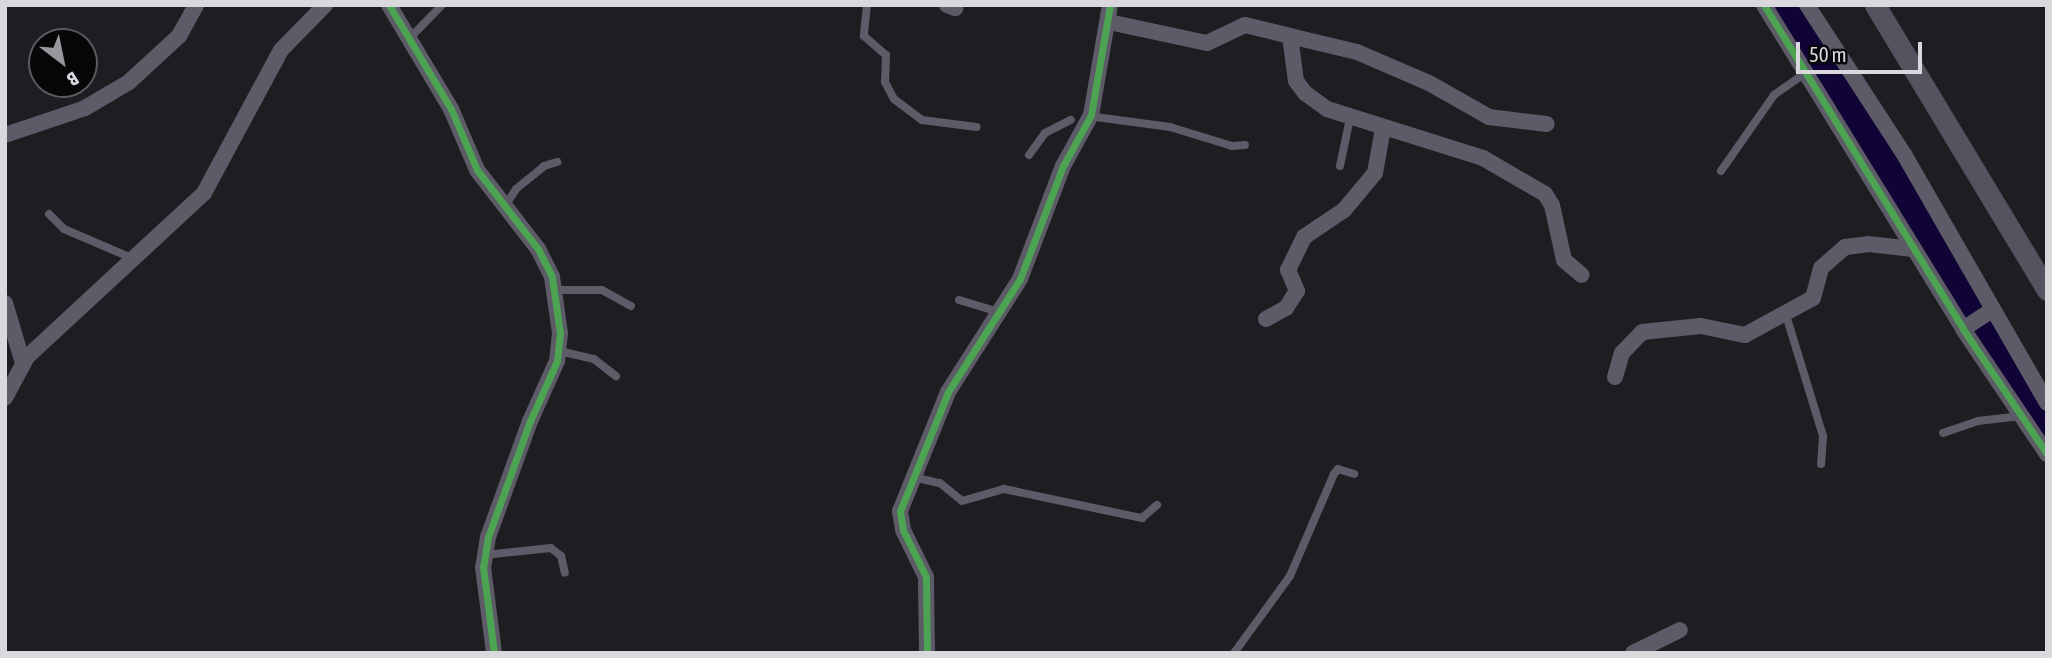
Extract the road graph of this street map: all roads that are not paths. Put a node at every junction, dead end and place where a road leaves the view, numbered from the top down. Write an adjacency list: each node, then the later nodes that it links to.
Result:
1 (197, 5): 20 (street)
2 (325, 5): 29 (street)
3 (389, 5): 12 (street)
4 (442, 5): 12 (lane)
5 (867, 5): 18 (lane)
6 (1110, 5): 10 (street)
7 (1764, 5): 13 (street)
8 (1807, 5): 36 (street)
9 (1875, 5): 32 (street)
10 (1109, 22): 11 (street); 14 (street)
11 (1290, 36): 15 (street); 17 (street)
12 (409, 39): 26 (street)
13 (1803, 75): 25 (lane); 28 (street)
14 (1086, 117): 21 (lane); 37 (street)
15 (1350, 118): 19 (street); 24 (lane)
16 (1071, 120): 22 (lane)
17 (1547, 124)
18 (977, 127)
19 (1383, 128): 30 (street); 39 (street)
20 (5, 135)
21 (1245, 145)
22 (1029, 155)
23 (557, 162): 26 (lane)
24 (1340, 166)
25 (1721, 171)
26 (505, 206): 31 (street)
27 (49, 214): 29 (lane)
28 (1913, 249): 38 (street); 40 (street)
29 (134, 259): 42 (street)
30 (1583, 275)
31 (554, 290): 35 (lane); 41 (street)
32 (2047, 290)
33 (958, 300): 37 (lane)
34 (5, 303): 42 (street)
35 (631, 306)
36 (1988, 312): 40 (street); 46 (street)
37 (1002, 313): 52 (street)
38 (1786, 315): 44 (street); 50 (lane)
39 (1266, 319)
40 (1966, 327): 47 (street)
41 (559, 351): 43 (lane); 54 (street)
42 (23, 363): 45 (street)
43 (616, 376)
44 (1615, 377)
45 (5, 398)
46 (2047, 402)
47 (2021, 416): 48 (lane); 49 (street)
48 (1943, 433)
49 (2047, 454)
50 (1821, 464)
51 (1354, 474): 59 (lane)
52 (913, 477): 53 (lane); 58 (street)
53 (1157, 505)
54 (485, 555): 55 (lane); 57 (street)
55 (565, 573)
56 (1680, 630): 60 (street)
57 (494, 653)
58 (927, 653)
59 (1234, 653)
60 (1633, 653)

